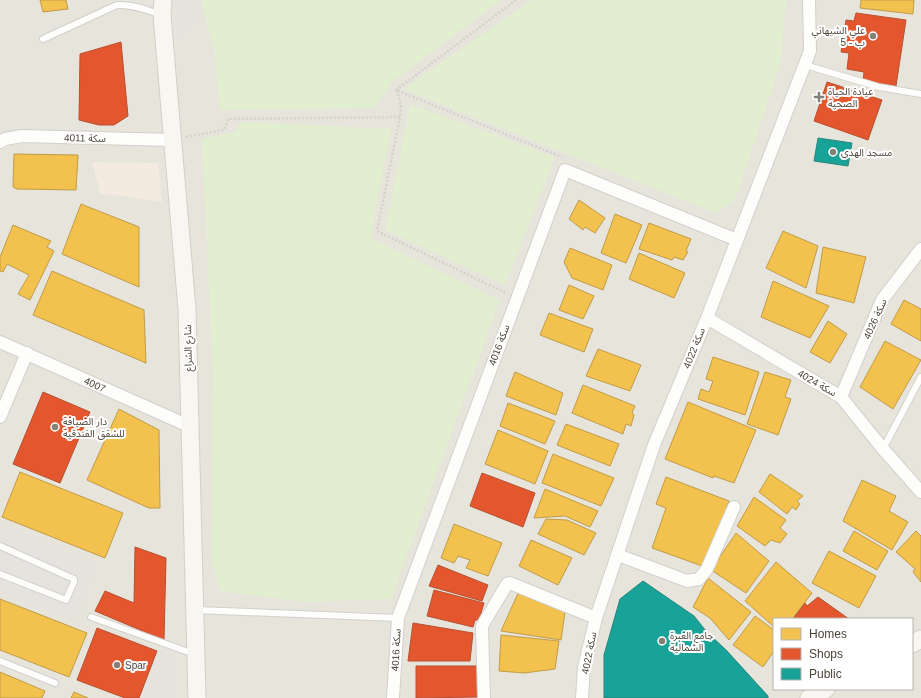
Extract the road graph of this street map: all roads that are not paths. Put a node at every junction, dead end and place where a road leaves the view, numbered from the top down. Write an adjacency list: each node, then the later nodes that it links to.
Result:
1 (809, 0): 4 (street, سكة 4022)
2 (162, 7): 3 (lane); 6 (street, شارع الشراع)
3 (43, 39)
4 (805, 65): 5 (lane); 8 (street, سكة 4022)
5 (921, 94)
6 (172, 140): 7 (street, سكة 4011); 16 (street, شارع الشراع)
7 (0, 142)
8 (737, 240): 10 (street, سكة 4022); 25 (street, سكة 4016)
9 (921, 249): 14 (street, سكة 4026)
10 (707, 318): 14 (street, سكة 4024); 21 (street, سكة 4022)
11 (0, 342): 12 (street, 4007)
12 (27, 353): 15 (street); 16 (street, 4007)
13 (921, 377): 17 (lane)
14 (842, 397): 17 (street, سكة 4024)
15 (0, 417)
16 (189, 426): 23 (street, شارع الشراع)
17 (883, 450): 18 (street, سكة 4024)
18 (921, 492)
19 (734, 507): 21 (street)
20 (0, 546): 22 (lane)
21 (618, 555): 26 (street, سكة 4022)
22 (0, 574)
23 (194, 610): 25 (lane); 27 (street, شارع الشراع)
24 (91, 617): 27 (lane)
25 (398, 618): 32 (street, سكة 4016)
26 (596, 618): 33 (street); 34 (street, سكة 4022)
27 (195, 654): 31 (street, شارع الشراع)
28 (0, 661): 29 (lane)
29 (55, 683)
30 (824, 690): 35 (street)
31 (196, 698)
32 (393, 698)
33 (484, 698)
34 (582, 698)
35 (808, 698)

